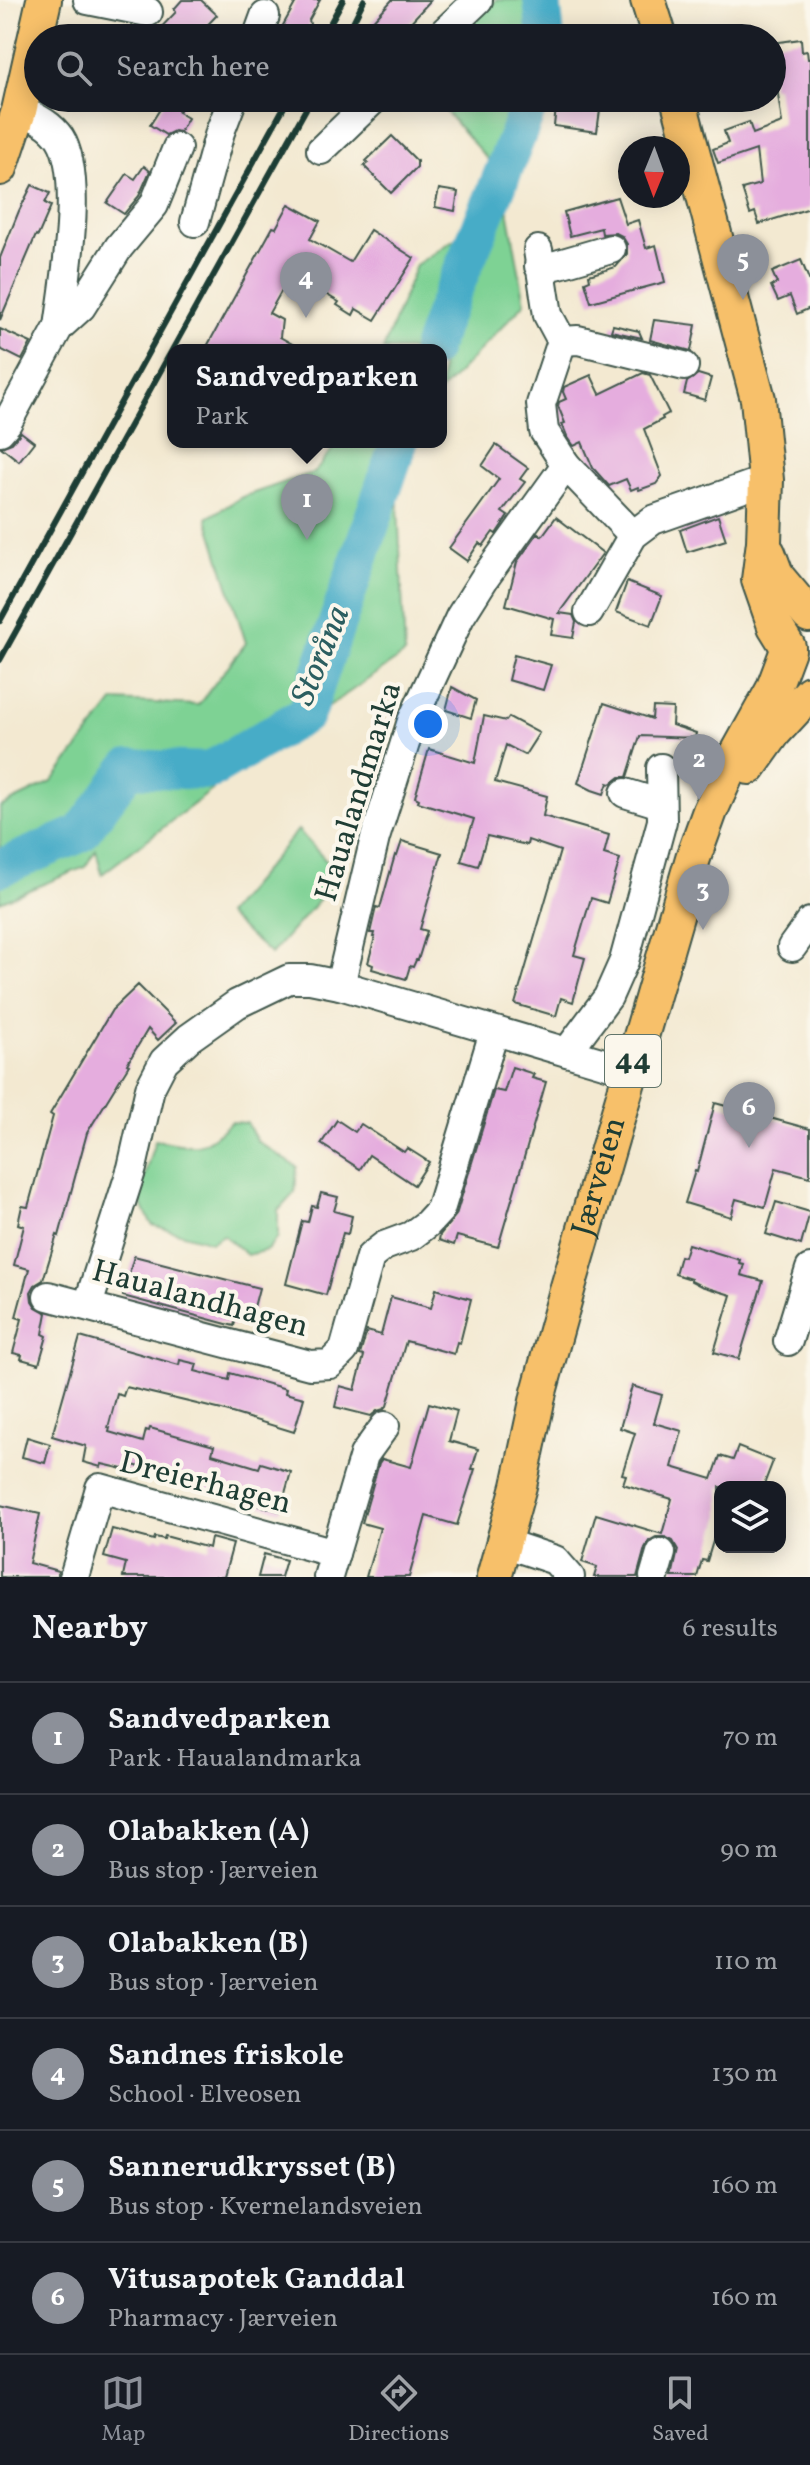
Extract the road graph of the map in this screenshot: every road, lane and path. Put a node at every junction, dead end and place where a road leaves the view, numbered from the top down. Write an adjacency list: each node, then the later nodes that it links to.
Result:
1 (44, 0): 6 (main road)
2 (88, 0): 5 (street)
3 (478, 0): 7 (street)
4 (648, 0): 8 (main road)
5 (148, 12)
6 (39, 24)
7 (453, 24)
8 (656, 24)
9 (24, 89): 10 (main road)
10 (19, 111): 16 (main road); 19 (street)
11 (228, 112): 17 (street)
12 (360, 112): 15 (street)
13 (682, 112): 24 (main road)
14 (177, 148): 19 (street)
15 (321, 150)
16 (0, 168)
17 (195, 222)
18 (611, 249): 20 (street)
19 (59, 327): 22 (street)
20 (562, 341): 21 (street); 23 (street)
21 (684, 366)
22 (0, 431)
23 (566, 465): 25 (street); 37 (street, Haualandmarka)
24 (766, 480): 25 (street); 26 (main road)
25 (633, 535): 27 (street)
26 (764, 542): 28 (main road); 29 (main road)
27 (589, 612)
28 (810, 615): 29 (main road, 44)
29 (788, 649): 30 (main road); 40 (main road, Jærveien / 44)
30 (810, 676)
31 (810, 693): 46 (main road, Jærveien / 44)
32 (661, 768): 34 (street)
33 (625, 793): 34 (street)
34 (661, 804): 39 (street)
35 (810, 922): 36 (street)
36 (792, 947)
37 (340, 985): 38 (street); 43 (street)
38 (494, 1032): 39 (street); 43 (street, Haualandhagen)
39 (567, 1052): 40 (street)
40 (631, 1071): 46 (main road, Jærveien / 44)
41 (810, 1269): 44 (street)
42 (48, 1296): 43 (street, Haualandhagen)
43 (88, 1305)
44 (788, 1341)
45 (385, 1426): 48 (street, Dreierhagen)
46 (519, 1486): 47 (main road, Jærveien / 44)
47 (504, 1543): 50 (main road, Jærveien / 44); 51 (street)
48 (331, 1565): 49 (street, Dreierhagen)
49 (74, 1577)
50 (494, 1577)
51 (570, 1577)

